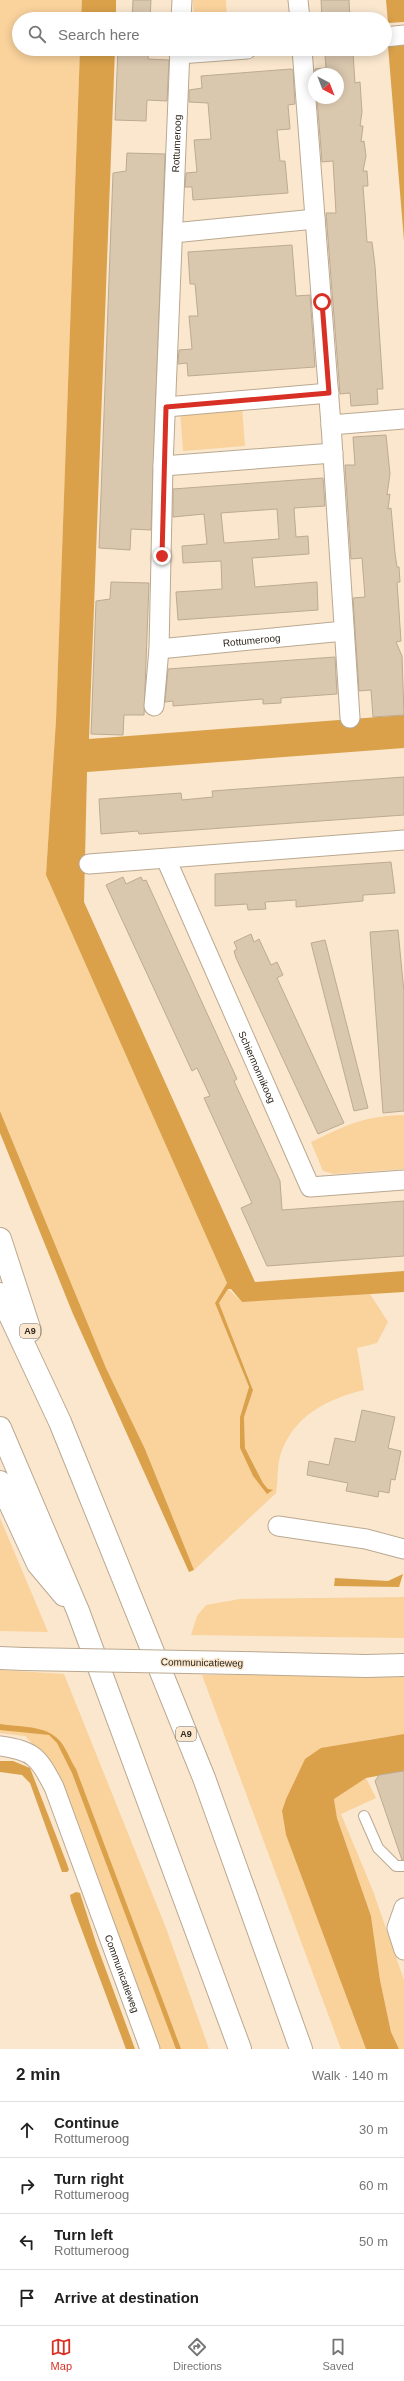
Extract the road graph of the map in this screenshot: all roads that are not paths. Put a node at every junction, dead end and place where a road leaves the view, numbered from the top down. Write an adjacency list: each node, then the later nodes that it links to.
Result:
1 (182, 0): 3 (street)
2 (298, 0): 4 (street)
3 (181, 12)
4 (299, 12)
5 (404, 35): 6 (street)
6 (392, 36)
7 (180, 56): 10 (street, Rottumeroog)
8 (303, 56): 9 (street)
9 (315, 219): 10 (street); 11 (street)
10 (173, 233): 12 (street, Rottumeroog)
11 (329, 393): 12 (street); 14 (street)
12 (166, 407): 16 (street, Rottumeroog)
13 (404, 419): 14 (street)
14 (331, 425): 15 (street)
15 (333, 453): 16 (street); 17 (street)
16 (164, 466): 18 (street, Rottumeroog)
17 (344, 631): 18 (street, Rottumeroog); 20 (street)
18 (159, 648): 19 (street, Rottumeroog)
19 (154, 706)
20 (350, 718)
21 (404, 840): 22 (street)
22 (166, 859): 23 (street); 24 (street, Schiermonnikoog)
23 (89, 864)
24 (404, 1180)
25 (0, 1239): 27 (main road, A9)
26 (0, 1294): 27 (main road, A9)
27 (60, 1422): 42 (main road, A9)
28 (0, 1428): 32 (main road)
29 (0, 1482): 32 (main road)
30 (278, 1526): 31 (street)
31 (404, 1549)
32 (78, 1611): 41 (main road)
33 (0, 1658): 34 (main road, Communicatieweg, bridge)
34 (404, 1664)
35 (0, 1746): 40 (street, Communicatieweg)
36 (364, 1816): 37 (lane)
37 (404, 1866)
38 (404, 1908): 39 (street)
39 (404, 1950)
40 (150, 2049)
41 (240, 2049)
42 (302, 2049)

